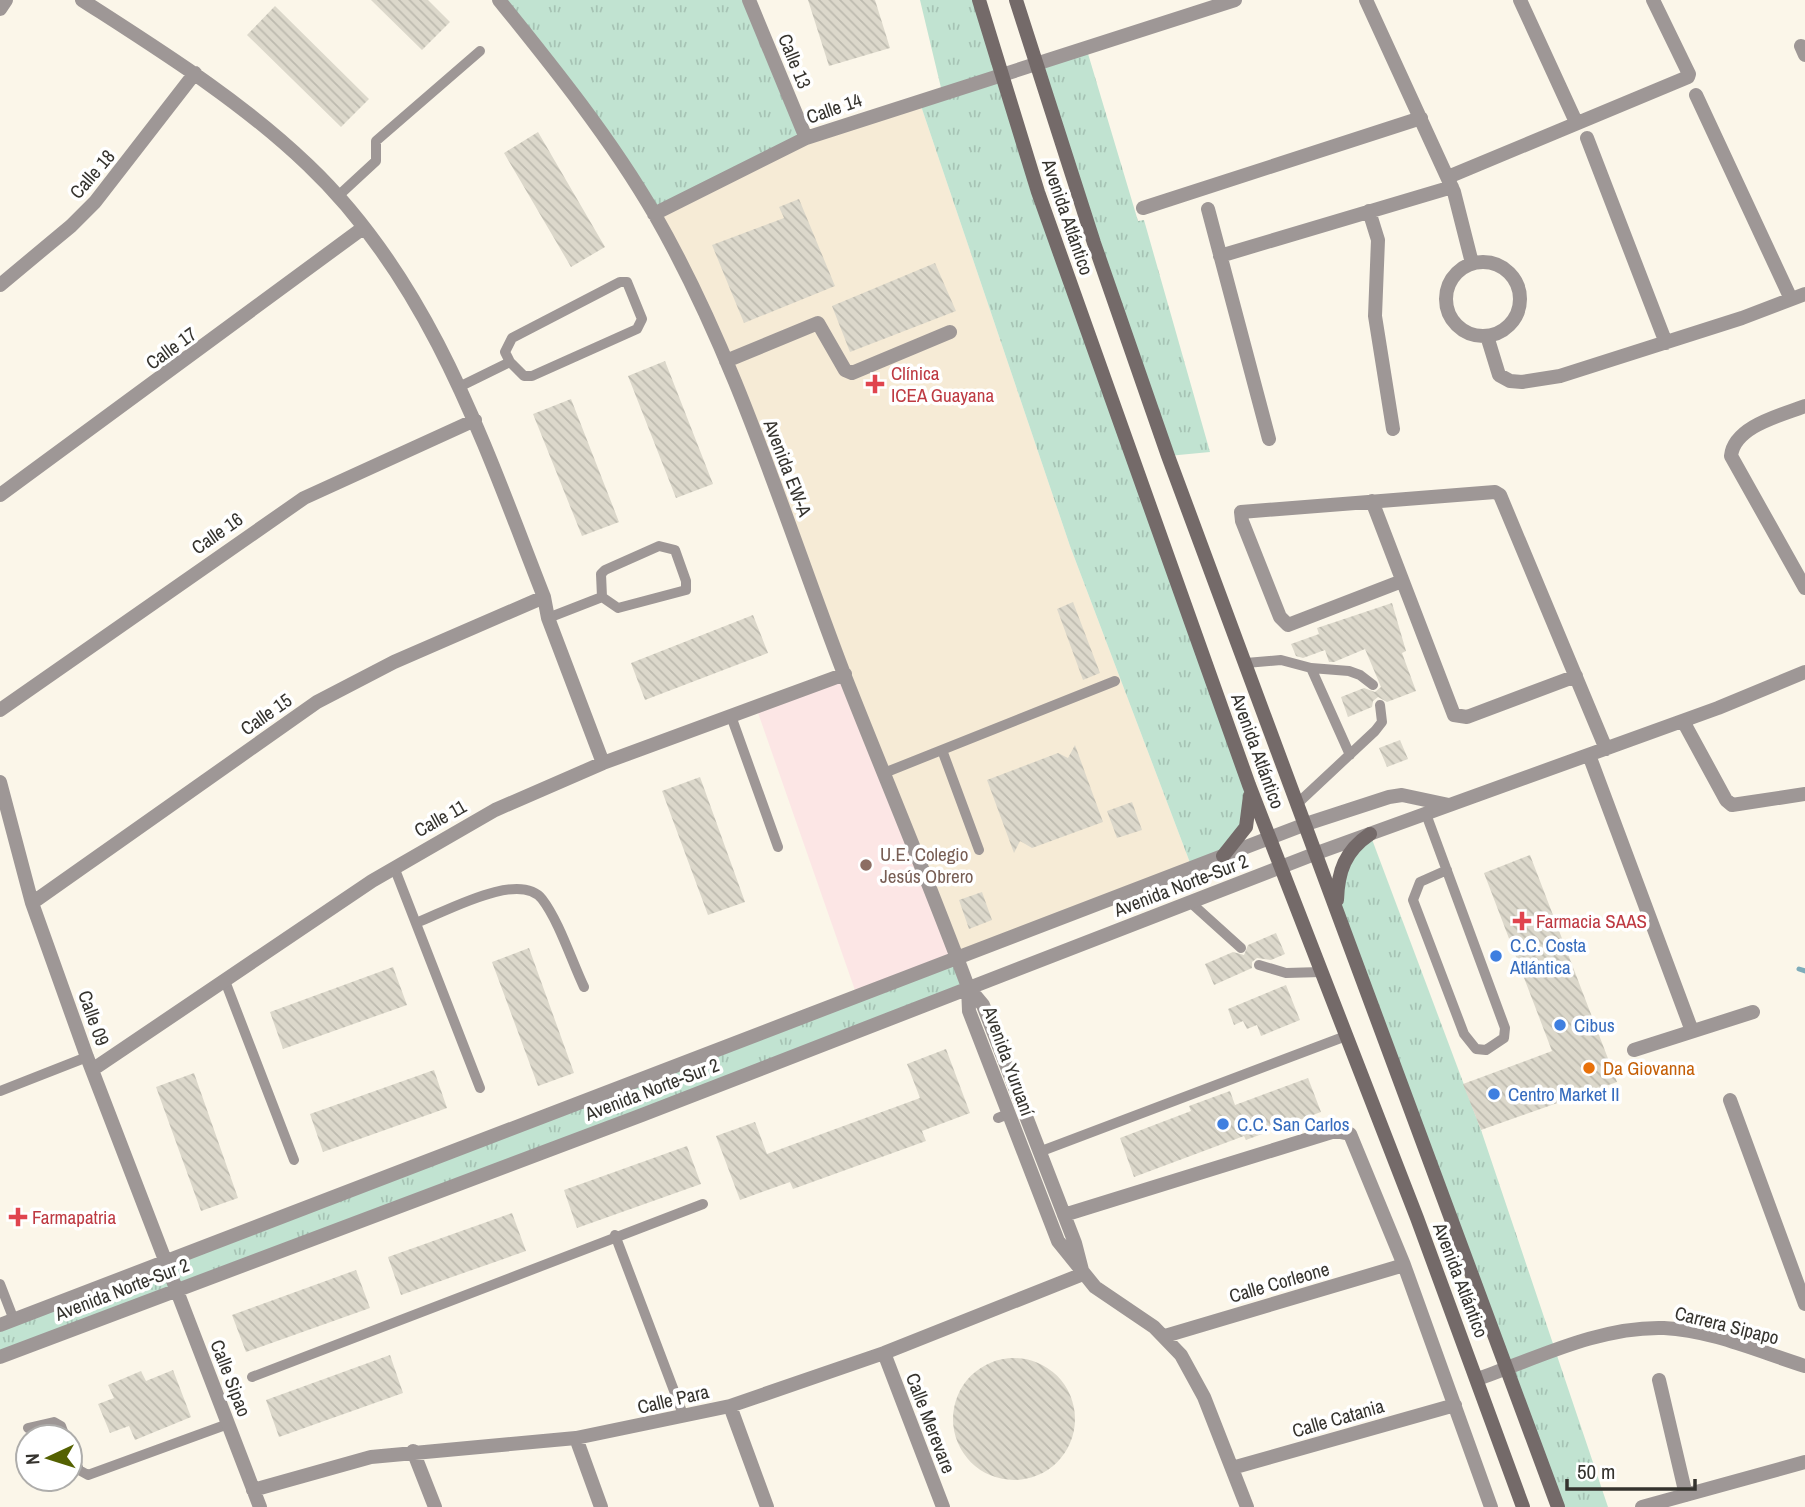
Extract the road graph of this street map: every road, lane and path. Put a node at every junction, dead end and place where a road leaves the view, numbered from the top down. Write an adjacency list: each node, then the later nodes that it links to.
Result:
1 (6, 0): 11 (street)
2 (82, 0): 14 (street)
3 (499, 0): 26 (street, Avenida EW-A)
4 (749, 0): 19 (street, Calle 13)
5 (979, 0): 15 (main road, Avenida Atlántico)
6 (1016, 0): 13 (main road, Avenida Atlántico)
7 (1236, 0): 13 (street, Calle 14)
8 (1366, 0): 17 (street)
9 (1520, 0): 18 (street)
10 (1653, 0): 18 (street)
11 (0, 9)
12 (480, 51): 22 (lane)
13 (1035, 62): 15 (street, Calle 14); 49 (main road, Avenida Atlántico)
14 (195, 73): 22 (street); 30 (street, Calle 18)
15 (999, 73): 19 (street, Calle 14); 67 (main road, Avenida Atlántico)
16 (1696, 95): 31 (street)
17 (1421, 118): 21 (street); 23 (street)
18 (1576, 122): 21 (street)
19 (806, 138): 26 (street, Calle 14)
20 (1587, 138): 34 (street)
21 (1450, 182): 25 (street); 29 (street)
22 (337, 197): 27 (street)
23 (1143, 208)
24 (1208, 209): 28 (street)
25 (1369, 212): 28 (street); 40 (street)
26 (654, 214): 35 (street, Avenida EW-A)
27 (363, 228): 37 (street); 42 (street, Calle 17)
28 (1220, 256): 41 (street)
29 (1472, 263): 33 (street); 33 (street)
30 (0, 285)
31 (1798, 297): 34 (street)
32 (950, 332): 35 (street)
33 (1487, 337): 34 (street)
34 (1666, 343)
35 (726, 361): 52 (street, Avenida EW-A)
36 (510, 362): 36 (lane); 37 (lane)
37 (459, 387): 39 (street)
38 (1805, 406): 45 (street)
39 (475, 420): 46 (street); 57 (street, Calle 16)
40 (1394, 429)
41 (1269, 439)
42 (0, 495)
43 (1372, 501): 44 (street); 44 (street); 53 (street)
44 (1402, 581): 53 (street)
45 (1805, 588)
46 (544, 597): 48 (street); 83 (street, Calle 15)
47 (602, 597): 47 (lane); 48 (lane)
48 (548, 618): 64 (street)
49 (1246, 663): 50 (lane); 69 (main road, Avenida Atlántico)
50 (1311, 668): 55 (lane); 63 (lane)
51 (1805, 672): 59 (street, Avenida Norte-Sur 2)
52 (845, 674): 58 (street, Calle 11); 65 (street, Avenida EW-A)
53 (1576, 676): 60 (street)
54 (1115, 681): 61 (lane)
55 (1373, 685)
56 (1380, 705): 63 (lane)
57 (0, 709)
58 (731, 716): 64 (street, Calle 11); 75 (lane)
59 (1683, 721): 60 (street, Avenida Norte-Sur 2); 68 (street)
60 (1606, 749): 62 (street, Avenida Norte-Sur 2)
61 (942, 750): 65 (lane); 76 (lane)
62 (1589, 754): 70 (street, Avenida Norte-Sur 2); 94 (street)
63 (1350, 755): 69 (lane)
64 (603, 763): 79 (street, Calle 11)
65 (884, 773): 87 (street, Avenida EW-A)
66 (0, 782): 83 (street, Calle 09)
67 (1249, 785): 74 (main road, Avenida Atlántico); 78 (main road)
68 (1805, 794)
69 (1298, 803): 72 (main road, Avenida Atlántico)
70 (1449, 805): 71 (street, Avenida Norte-Sur 2); 72 (street, Avenida Norte-Sur 2)
71 (1426, 814): 73 (street, Avenida Norte-Sur 2); 81 (lane)
72 (1306, 824): 74 (street, Avenida Norte-Sur 2); 77 (main road, Avenida Atlántico)
73 (1370, 834): 77 (street, Avenida Norte-Sur 2); 84 (main road)
74 (1270, 838): 78 (street, Avenida Norte-Sur 2); 80 (main road, Avenida Atlántico)
75 (778, 847)
76 (979, 850)
77 (1317, 853): 80 (street, Avenida Norte-Sur 2); 84 (main road, Avenida Atlántico)
78 (1223, 856): 87 (street, Avenida Norte-Sur 2)
79 (394, 867): 85 (lane); 90 (street, Calle 11)
80 (1281, 867): 82 (street, Avenida Norte-Sur 2); 89 (main road, Avenida Atlántico)
81 (1447, 870): 81 (lane)
82 (1190, 902): 86 (lane); 91 (street, Avenida Norte-Sur 2)
83 (32, 903): 97 (street, Calle 09)
84 (1336, 905): 118 (main road, Avenida Atlántico)
85 (416, 923): 92 (lane); 98 (lane)
86 (1241, 948)
87 (957, 957): 91 (street, Avenida EW-A); 106 (street, Avenida Norte-Sur 2)
88 (1259, 965): 89 (lane)
89 (1321, 972): 95 (main road, Avenida Atlántico)
90 (225, 981): 97 (street, Calle 11); 102 (lane)
91 (968, 987): 101 (street, Avenida Yuruaní); 108 (street, Avenida Yuruaní); 110 (street, Avenida Norte-Sur 2)
92 (584, 988)
93 (1753, 1012): 94 (street)
94 (1692, 1031): 96 (street)
95 (1346, 1036): 101 (lane); 120 (main road, Avenida Atlántico)
96 (1634, 1050)
97 (89, 1064): 99 (lane); 106 (street, Calle 09)
98 (480, 1088)
99 (0, 1091)
100 (1730, 1100): 111 (street)
101 (1039, 1152): 104 (street, Avenida Yuruaní)
102 (294, 1160)
103 (703, 1204): 105 (lane)
104 (1064, 1215): 107 (street); 108 (street, Avenida Yuruaní)
105 (615, 1236): 119 (lane); 124 (lane)
106 (166, 1262): 110 (street, Calle Sipao); 112 (street, Avenida Norte-Sur 2)
107 (1404, 1265): 114 (street, Calle Corleone); 122 (street)
108 (1083, 1274): 114 (street, Avenida Yuruaní); 115 (street, Calle Para)
109 (0, 1284): 112 (lane)
110 (177, 1289): 116 (street, Avenida Norte-Sur 2); 125 (street, Calle Sipao)
111 (1805, 1304)
112 (14, 1320): 113 (street, Avenida Norte-Sur 2)
113 (0, 1325)
114 (1165, 1336): 129 (street, Avenida Yuruaní)
115 (884, 1353): 123 (street, Calle Para); 137 (street, Calle Merevare)
116 (0, 1357)
117 (1805, 1366): 118 (street, Carrera Sipapo)
118 (1507, 1368): 120 (street, Carrera Sipapo); 141 (main road, Avenida Atlántico)
119 (252, 1377)
120 (1478, 1379): 140 (main road, Avenida Atlántico)
121 (1659, 1380): 132 (street)
122 (1455, 1405): 129 (street, Calle Catania); 139 (street)
123 (730, 1406): 124 (street, Calle Para); 136 (street)
124 (684, 1417): 126 (street, Calle Para)
125 (228, 1424): 130 (lane); 131 (street, Calle Sipao)
126 (576, 1438): 127 (street, Calle Para); 135 (street)
127 (413, 1451): 131 (street, Calle Para); 134 (street)
128 (1805, 1462): 132 (street)
129 (1232, 1468): 138 (street, Avenida Yuruaní)
130 (84, 1473)
131 (253, 1490): 133 (street, Calle Sipao)
132 (1686, 1495): 142 (street)
133 (260, 1507)
134 (435, 1507)
135 (601, 1507)
136 (767, 1507)
137 (943, 1507)
138 (1247, 1507)
139 (1491, 1507)
140 (1523, 1507)
141 (1558, 1507)
142 (1642, 1507)

